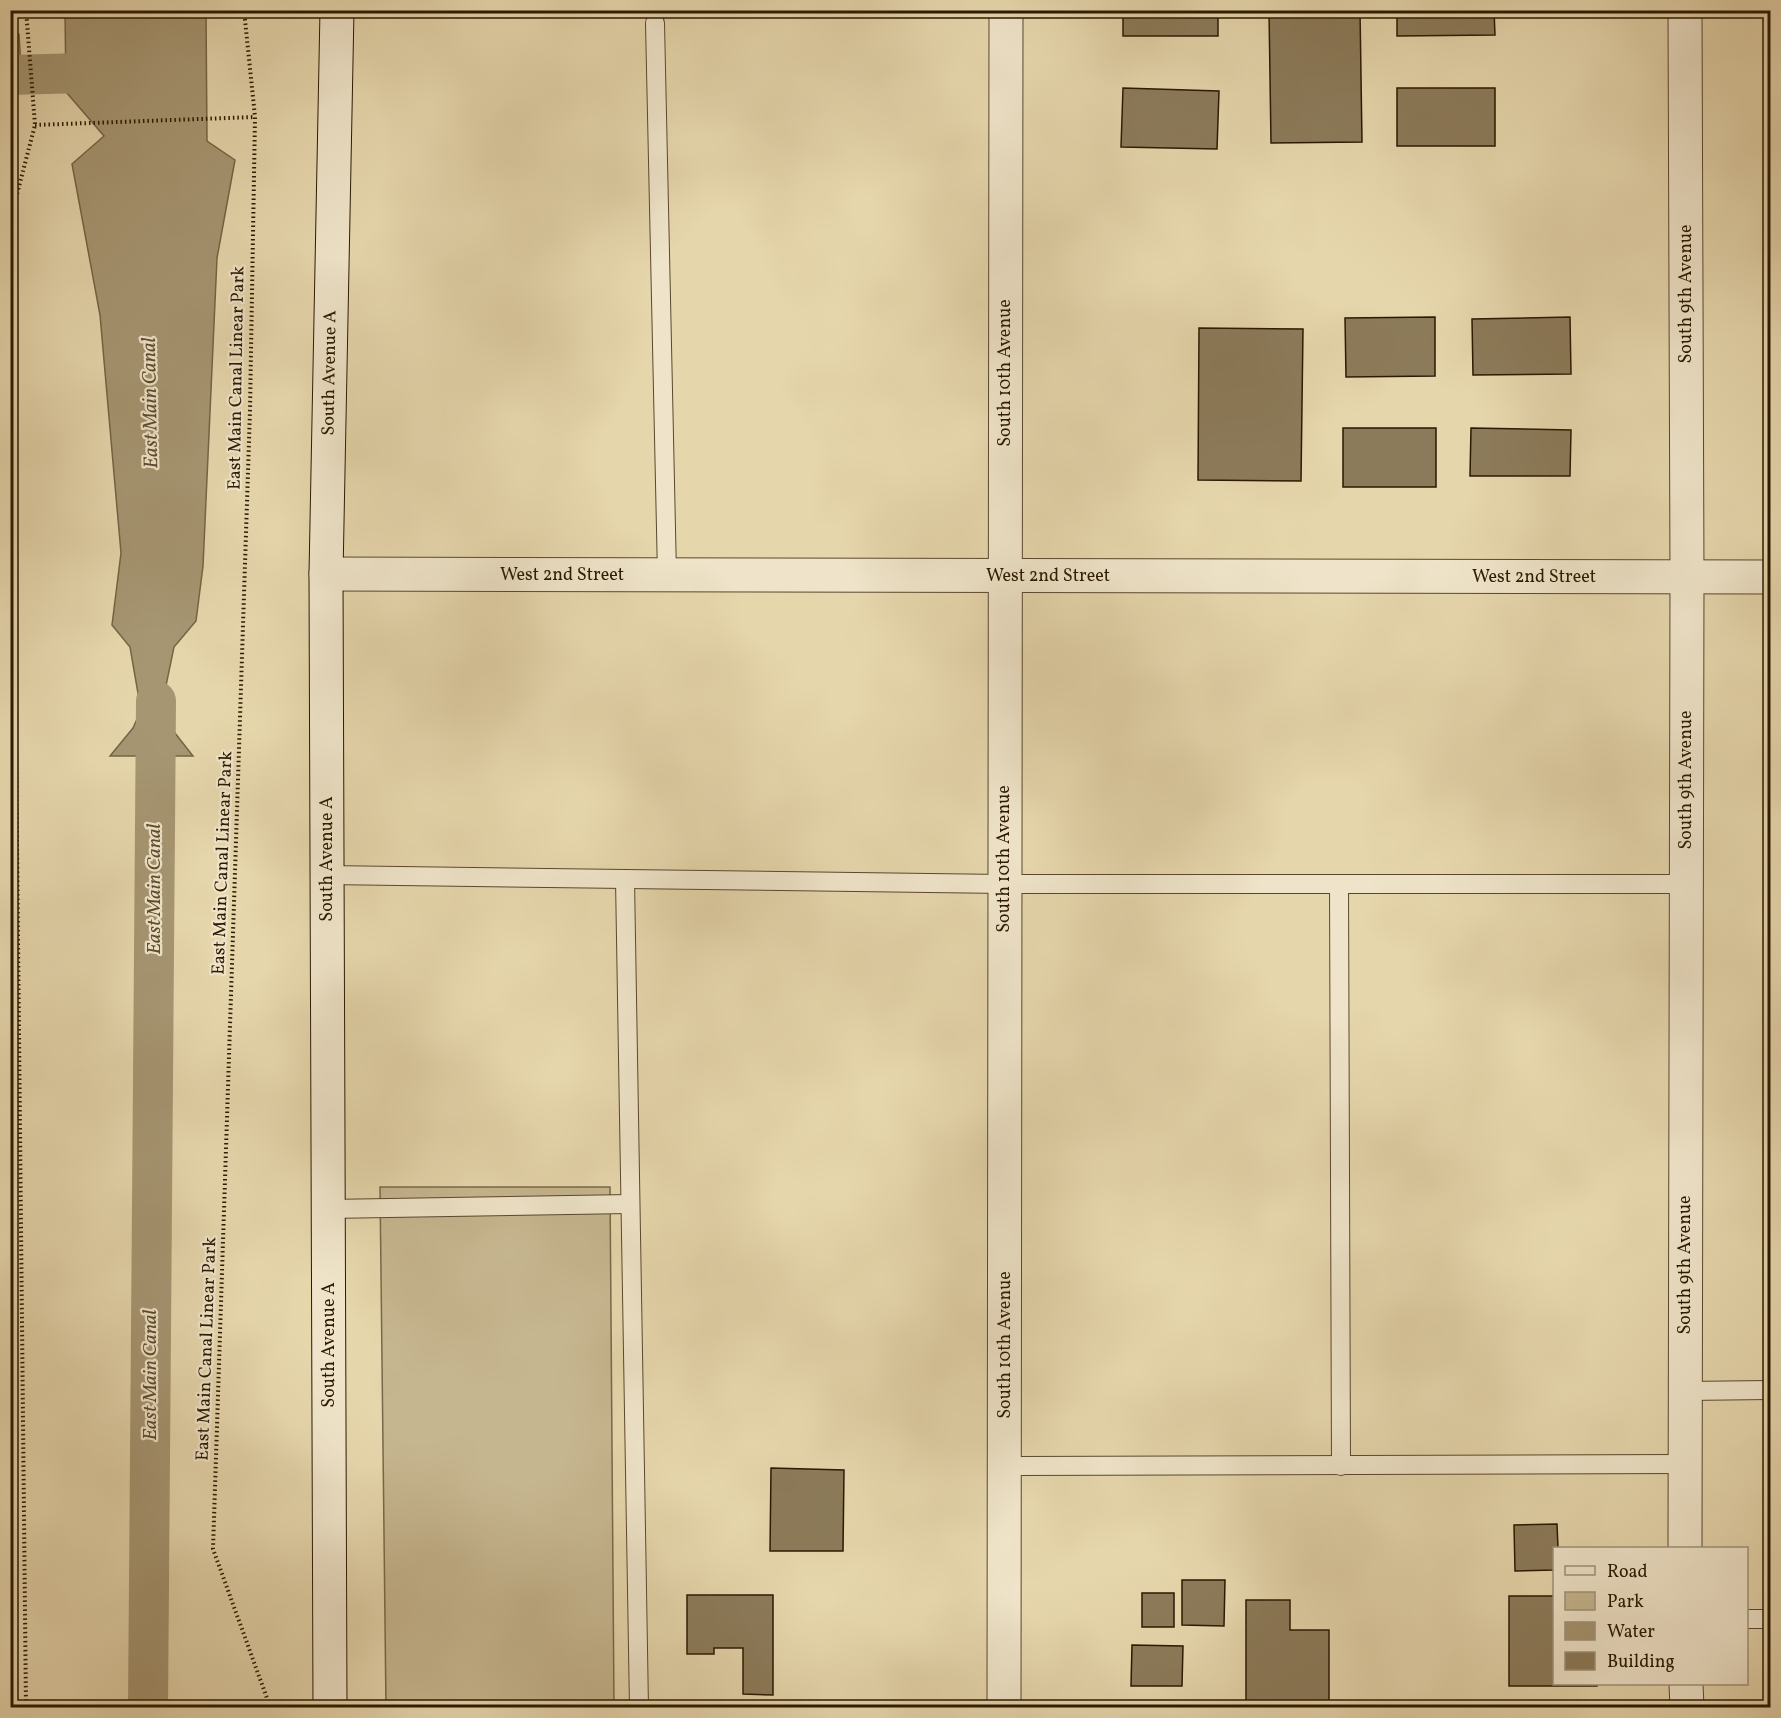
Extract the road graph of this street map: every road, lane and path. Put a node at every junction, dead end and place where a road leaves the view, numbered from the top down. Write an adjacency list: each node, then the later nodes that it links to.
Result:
1 (27, 10): 8 (path)
2 (244, 10): 7 (path, East Main Canal Linear Park)
3 (337, 10): 11 (street, South Avenue A)
4 (1006, 10): 13 (street, South 10th Avenue)
5 (1685, 10): 14 (street, South 9th Avenue)
6 (655, 23): 12 (lane)
7 (255, 117): 8 (path); 33 (path, East Main Canal Linear Park)
8 (34, 125): 10 (path)
9 (10, 197): 10 (path)
10 (16, 198): 32 (path)
11 (326, 574): 12 (street, West 2nd Street); 16 (street, South Avenue A)
12 (667, 575): 13 (street, West 2nd Street)
13 (1005, 576): 14 (street, West 2nd Street); 18 (street, South 10th Avenue)
14 (1687, 577): 15 (street, West 2nd Street); 20 (street, South 9th Avenue)
15 (1770, 577)
16 (326, 875): 17 (lane); 22 (street, South Avenue A)
17 (625, 879): 18 (lane); 21 (lane)
18 (1004, 884): 19 (lane); 26 (street, South 10th Avenue)
19 (1339, 884): 20 (lane); 27 (lane)
20 (1686, 884): 24 (street, South 9th Avenue)
21 (630, 1204): 22 (lane); 35 (lane)
22 (328, 1209): 34 (street, South Avenue A)
23 (1770, 1390): 24 (lane)
24 (1684, 1391): 25 (street, South 9th Avenue)
25 (1684, 1464): 27 (lane); 28 (street, South 9th Avenue)
26 (1005, 1466): 27 (lane); 36 (street, South 10th Avenue)
27 (1341, 1466)
28 (1685, 1547)
29 (1748, 1619): 30 (lane)
30 (1770, 1619)
31 (1686, 1685): 37 (street)
32 (26, 1707)
33 (268, 1707)
34 (330, 1707)
35 (639, 1707)
36 (1004, 1707)
37 (1686, 1707)

